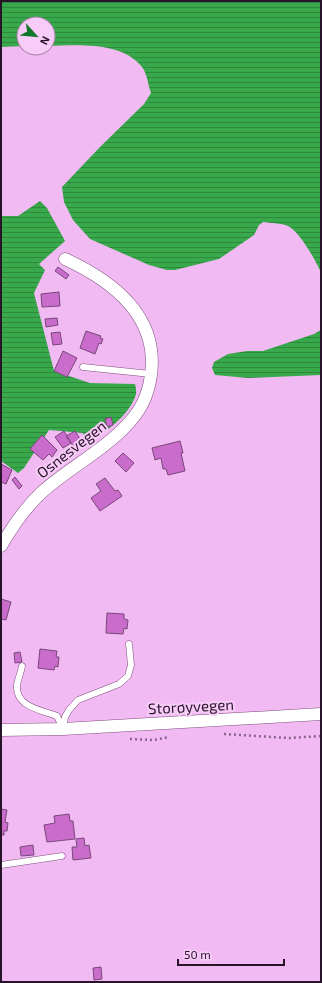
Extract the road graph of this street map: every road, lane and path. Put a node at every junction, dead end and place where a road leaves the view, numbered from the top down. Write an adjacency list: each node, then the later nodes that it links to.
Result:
1 (65, 259): 3 (street, Osnesvegen)
2 (83, 367): 3 (lane)
3 (151, 374): 4 (street, Osnesvegen)
4 (1, 546)
5 (129, 644): 8 (lane)
6 (22, 666): 8 (lane)
7 (321, 714): 8 (street, Storøyvegen)
8 (63, 729): 9 (street, Storøyvegen)
9 (1, 730)
10 (220, 734): 12 (path)
11 (174, 736): 13 (path)
12 (321, 736)
13 (124, 739)
14 (62, 856): 15 (lane)
15 (1, 865)

